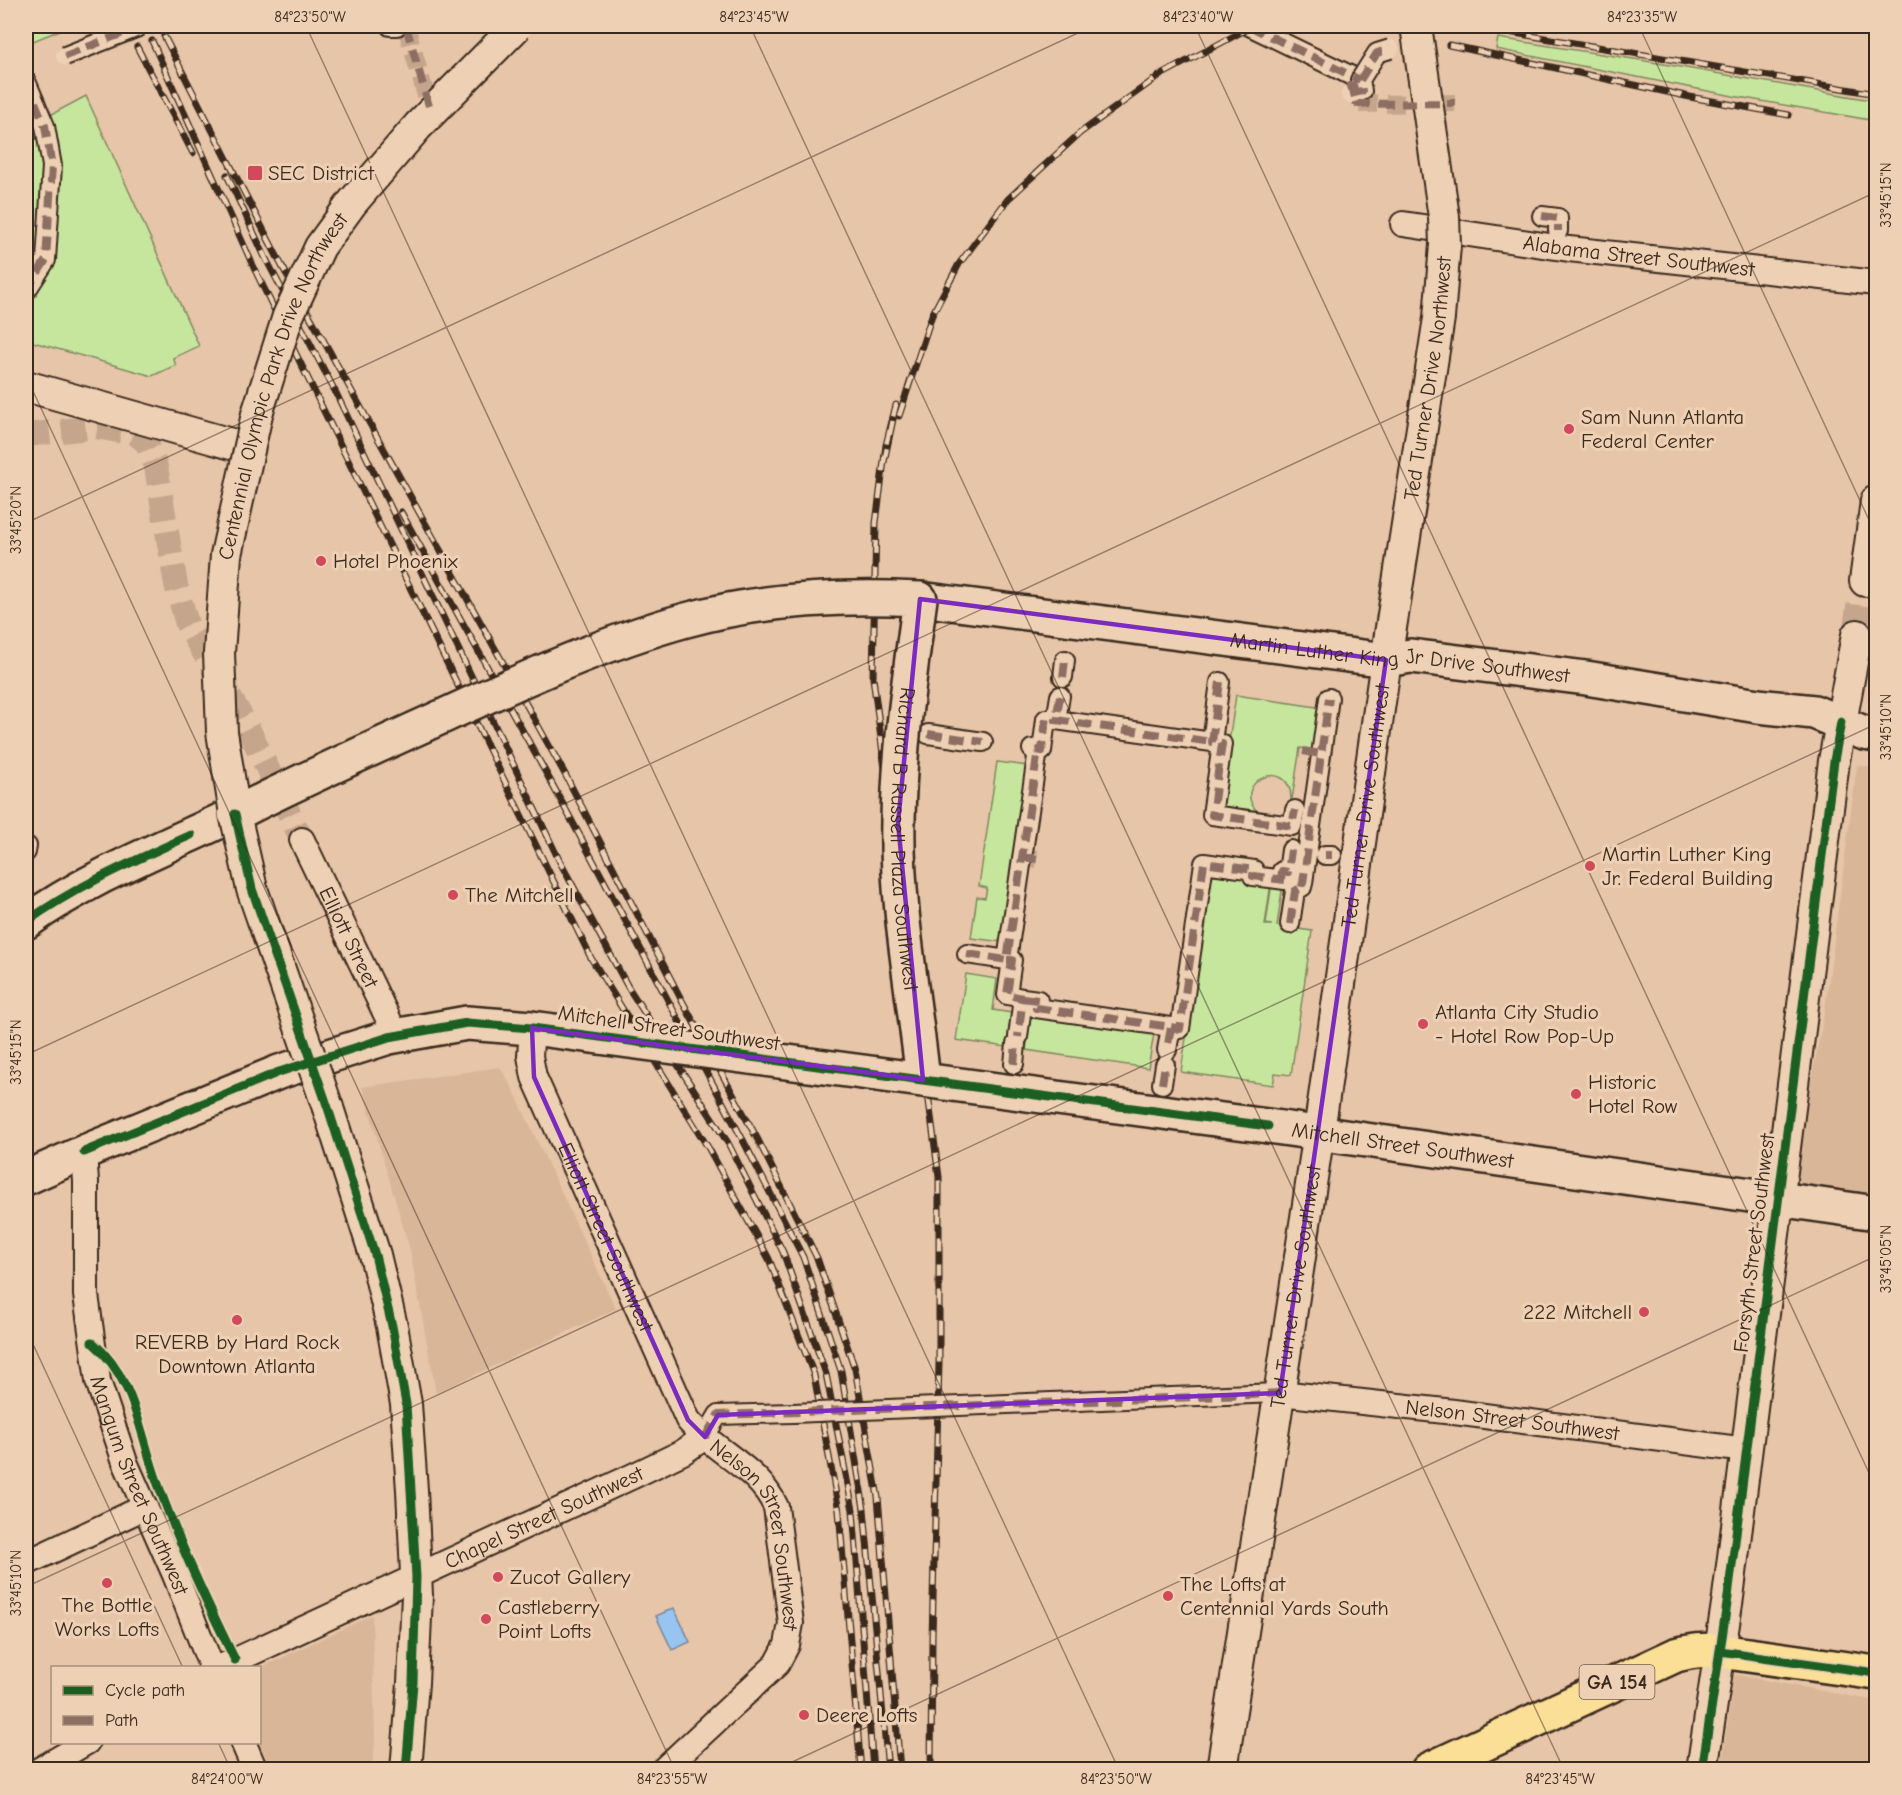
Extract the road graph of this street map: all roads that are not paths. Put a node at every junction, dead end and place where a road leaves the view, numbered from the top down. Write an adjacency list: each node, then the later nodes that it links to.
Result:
1 (141, 26): 8 (street, bridge)
2 (390, 26): 3 (street)
3 (397, 26)
4 (516, 26): 16 (street, Centennial Olympic Park Drive Northwest, bridge)
5 (1248, 26): 7 (street, bridge)
6 (1416, 26): 21 (street, Ted Turner Drive Northwest, bridge)
7 (1390, 49)
8 (65, 56)
9 (26, 81): 14 (street)
10 (1542, 216): 12 (street)
11 (1403, 224): 13 (street, Alabama Street Southwest)
12 (1558, 231)
13 (1876, 283)
14 (26, 291)
15 (26, 386): 16 (street)
16 (249, 449): 31 (street, Centennial Olympic Park Drive Northwest, bridge)
17 (1876, 501): 18 (street)
18 (1865, 581)
19 (920, 599): 21 (main road, Martin Luther King Jr Drive Southwest); 31 (main road, Martin Luther King Jr Drive Southwest, bridge); 44 (main road, Richard B Russell Plaza Southwest, bridge)
20 (1857, 635): 26 (street, Forsyth Street Southwest)
21 (1386, 660): 26 (main road, Martin Luther King Jr Drive Southwest); 46 (street, Ted Turner Drive Southwest)
22 (1220, 682): 30 (street)
23 (1060, 696): 25 (street)
24 (1329, 698): 32 (street)
25 (1056, 720): 30 (street); 38 (street)
26 (1841, 722): 28 (main road, Martin Luther King Jr Drive Southwest); 50 (street, Forsyth Street Southwest)
27 (928, 735): 29 (street)
28 (1876, 735)
29 (983, 742)
30 (1212, 742): 32 (street)
31 (235, 814): 35 (main road, Martin Luther King Jr Drive Southwest); 57 (street, Centennial Olympic Park Drive Northwest, bridge)
32 (1300, 824): 34 (street)
33 (302, 840): 42 (street, Elliott Street)
34 (1292, 881): 36 (street); 40 (street)
35 (26, 922)
36 (1290, 924)
37 (967, 954): 38 (street)
38 (1007, 960): 39 (street)
39 (1023, 998): 40 (street); 43 (street)
40 (1170, 1027): 45 (street)
41 (531, 1028): 42 (main road, Mitchell Street Southwest); 44 (main road, Mitchell Street Southwest, bridge); 53 (street, Elliott Street Southwest)
42 (396, 1035): 47 (main road, Mitchell Street Southwest)
43 (1014, 1064)
44 (923, 1080): 46 (main road, Mitchell Street Southwest, bridge)
45 (1162, 1084)
46 (1319, 1132): 50 (main road, Mitchell Street Southwest); 52 (street, Ted Turner Drive Southwest)
47 (84, 1152): 48 (main road); 49 (main road, Mitchell Street Southwest); 55 (street, Mangum Street Southwest)
48 (26, 1155)
49 (26, 1178)
50 (1778, 1198): 51 (main road, Mitchell Street Southwest); 54 (street, Forsyth Street Southwest)
51 (1876, 1213)
52 (1280, 1392): 53 (street, bridge); 54 (street, Nelson Street Southwest); 68 (street, Ted Turner Drive Southwest)
53 (705, 1437): 57 (street, Chapel Street Southwest); 67 (street, Nelson Street Southwest)
54 (1746, 1450): 58 (street, Forsyth Street Southwest)
55 (144, 1507): 56 (street); 59 (street, Mangum Street Southwest)
56 (26, 1563)
57 (416, 1577): 60 (street, Chapel Street Southwest); 66 (street, Centennial Olympic Park Drive Northwest)
58 (1720, 1651): 61 (main road, GA 154); 69 (main road, GA 154); 70 (street, Forsyth Street Southwest)
59 (211, 1666)
60 (223, 1666)
61 (1876, 1673)
62 (85, 1744): 64 (street)
63 (243, 1744): 65 (street)
64 (39, 1770)
65 (255, 1770)
66 (406, 1770)
67 (663, 1770)
68 (1222, 1770)
69 (1428, 1770)
70 (1702, 1770)

